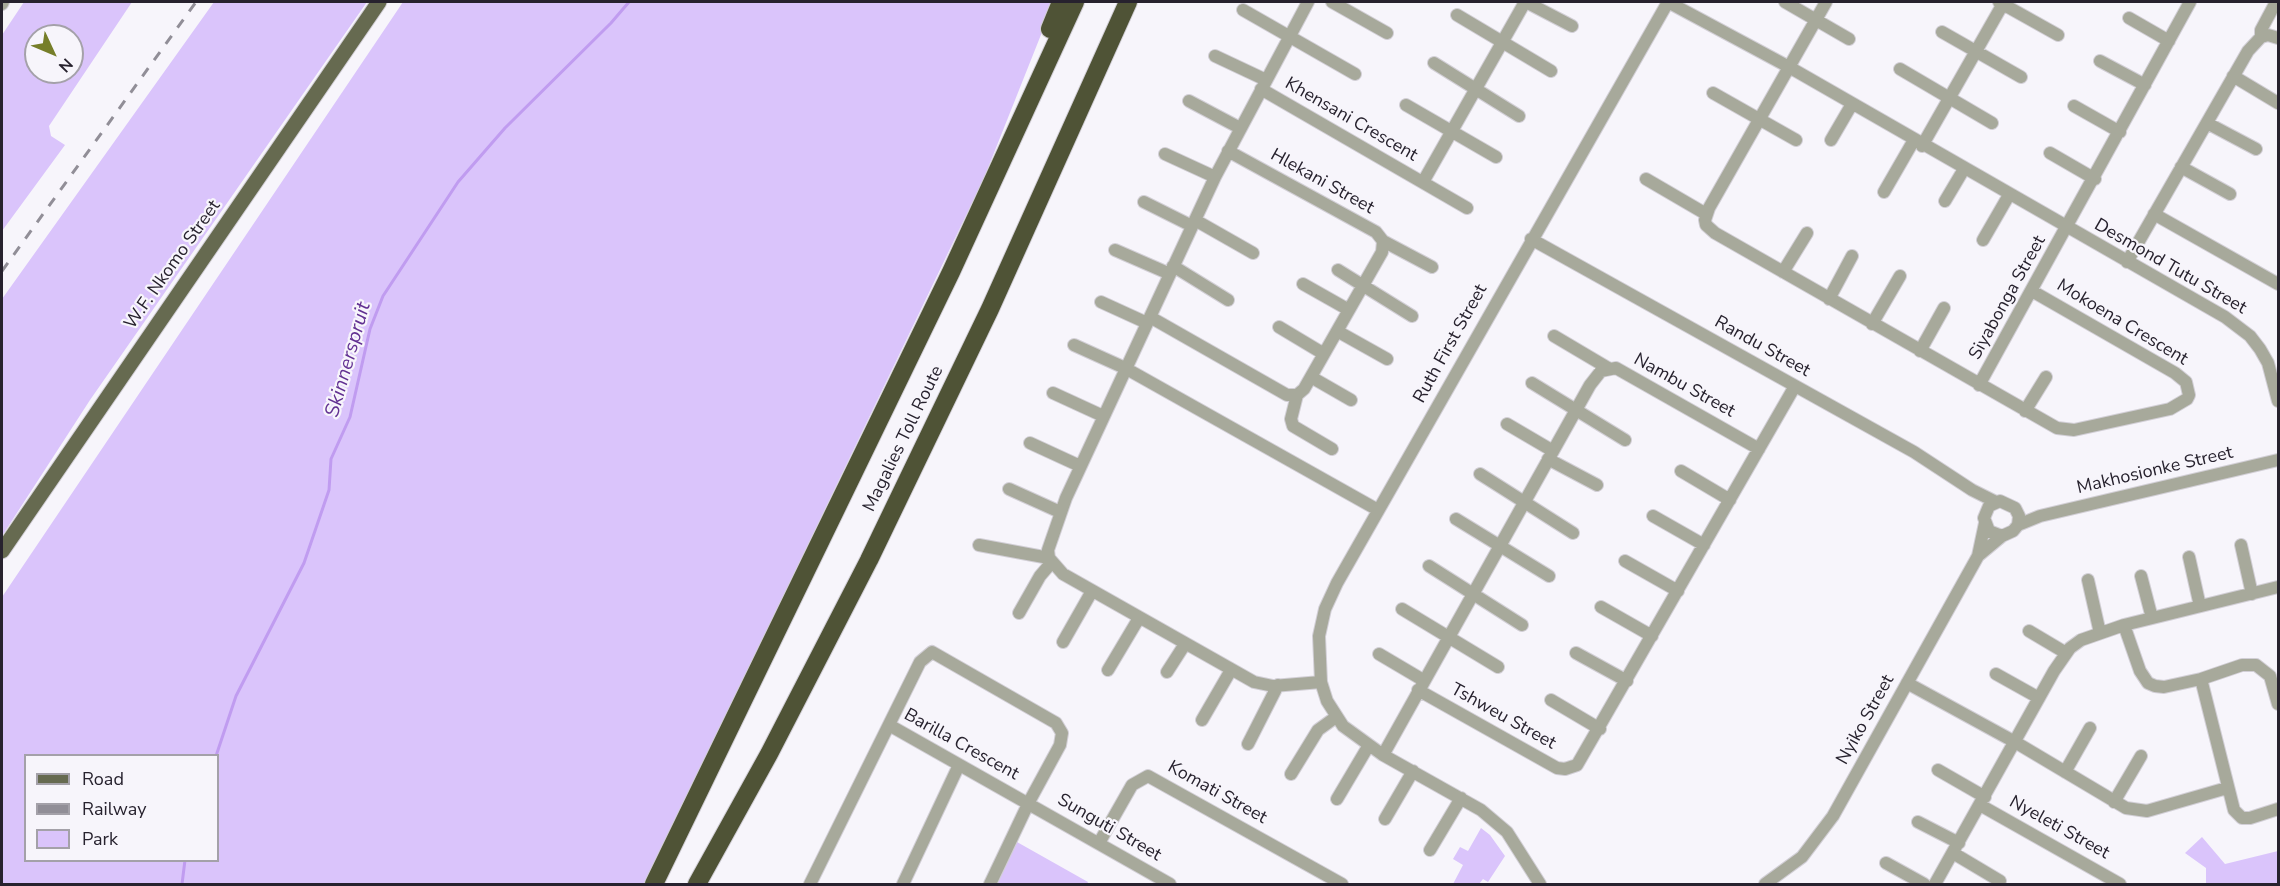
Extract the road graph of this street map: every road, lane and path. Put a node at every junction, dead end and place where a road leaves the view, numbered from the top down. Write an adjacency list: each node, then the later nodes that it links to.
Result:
1 (379, 2): 158 (main road, W.F. Nkomo Street)
2 (1061, 2): 91 (highway)
3 (1075, 2): 91 (highway, Magalies Toll Route)
4 (1128, 2): 102 (highway, Magalies Toll Route)
5 (1141, 2): 102 (highway)
6 (1308, 2): 23 (street)
7 (1332, 2): 21 (street)
8 (1526, 2): 19 (street, Khensani Crescent); 28 (street, Khensani Crescent)
9 (1668, 2): 33 (street, Desmond Tutu Street); 81 (street, Ruth First Street)
10 (1785, 2): 18 (street)
11 (1826, 2): 18 (street)
12 (2002, 2): 22 (street); 29 (street)
13 (2190, 2): 27 (street, Siyabonga Street)
14 (2276, 2): 24 (street)
15 (1243, 10): 23 (street)
16 (1457, 15): 28 (street)
17 (2129, 18): 27 (street)
18 (1815, 20): 26 (street); 33 (street)
19 (1572, 26)
20 (1942, 32): 29 (street)
21 (1387, 33)
22 (2058, 35)
23 (1289, 37): 36 (street); 39 (street)
24 (2261, 38): 25 (street); 37 (street)
25 (2278, 38)
26 (1849, 39)
27 (2169, 41): 40 (street, Siyabonga Street)
28 (1502, 42): 35 (street); 41 (street, Khensani Crescent)
29 (1976, 51): 38 (street); 43 (street)
30 (1215, 56): 39 (street, Khensani Crescent)
31 (2100, 61): 40 (street)
32 (1434, 63): 41 (street)
33 (1789, 67): 46 (street, Desmond Tutu Street); 50 (street)
34 (1900, 69): 43 (street)
35 (1551, 71)
36 (1355, 74)
37 (2233, 76): 45 (street); 52 (street)
38 (2021, 77)
39 (1263, 85): 53 (street); 69 (street, Khensani Crescent)
40 (2145, 85): 55 (street, Siyabonga Street)
41 (1476, 87): 49 (street); 54 (street, Khensani Crescent)
42 (1713, 93): 50 (street)
43 (1949, 99): 51 (street); 58 (street)
44 (1189, 101): 53 (street)
45 (2278, 103)
46 (1852, 104): 57 (street); 58 (street, Desmond Tutu Street)
47 (1406, 105): 54 (street)
48 (2074, 106): 55 (street)
49 (1519, 116)
50 (1759, 119): 56 (street); 76 (street)
51 (1992, 123)
52 (2207, 123): 59 (street); 64 (street)
53 (1240, 128): 60 (street)
54 (1450, 132): 63 (street); 69 (street, Khensani Crescent)
55 (2120, 132): 68 (street, Siyabonga Street)
56 (1796, 140)
57 (1831, 140)
58 (1918, 143): 65 (street, Desmond Tutu Street); 70 (street)
59 (2256, 149)
60 (1228, 151): 66 (street); 83 (street, Hlekani Street)
61 (2050, 153): 68 (street)
62 (1165, 154): 66 (street)
63 (1496, 158)
64 (2181, 166): 71 (street); 77 (street)
65 (1964, 169): 72 (street, Desmond Tutu Street); 73 (street)
66 (1215, 177): 78 (street)
67 (1646, 178): 76 (street, Mokoena Crescent)
68 (2094, 178): 79 (street, Siyabonga Street)
69 (1423, 182): 75 (street, Khensani Crescent)
70 (1884, 192)
71 (2230, 194)
72 (2008, 195): 79 (street, Desmond Tutu Street); 82 (street)
73 (1945, 201)
74 (1144, 202): 78 (street)
75 (1467, 208)
76 (1706, 214): 92 (street, Mokoena Crescent)
77 (2154, 214): 87 (street); 95 (street)
78 (1193, 223): 85 (street); 89 (street)
79 (2067, 228): 87 (street, Desmond Tutu Street); 97 (street, Siyabonga Street)
80 (1807, 233): 92 (street)
81 (1532, 238): 120 (street, Randu Street); 145 (street, Ruth First Street)
82 (1983, 240)
83 (1383, 241): 88 (street); 96 (street, Hlekani Street)
84 (1115, 250): 89 (street)
85 (1253, 253)
86 (1852, 256): 98 (street)
87 (2127, 262): 124 (street, Desmond Tutu Street)
88 (1432, 267)
89 (1171, 270): 99 (street); 105 (street)
90 (1338, 270): 96 (street)
91 (951, 272): 232 (highway, Magalies Toll Route)
92 (1783, 272): 98 (street, Mokoena Crescent)
93 (1900, 276): 106 (street)
94 (1303, 284): 103 (street)
95 (2278, 284)
96 (1363, 286): 103 (street, Hlekani Street); 104 (street)
97 (2032, 291): 119 (street, Siyabonga Street); 126 (street, Mokoena Crescent)
98 (1829, 299): 106 (street, Mokoena Crescent)
99 (1228, 300)
100 (1101, 303): 105 (street)
101 (1944, 308): 111 (street)
102 (990, 309): 233 (highway, Magalies Toll Route)
103 (1349, 310): 108 (street, Hlekani Street)
104 (1412, 316)
105 (1148, 320): 114 (street); 122 (street)
106 (1872, 324): 111 (street, Mokoena Crescent)
107 (1279, 327): 112 (street)
108 (1337, 332): 112 (street, Hlekani Street); 113 (street)
109 (1554, 336): 115 (street)
110 (1074, 345): 114 (street)
111 (1920, 351): 119 (street, Mokoena Crescent)
112 (1324, 354): 116 (street, Hlekani Street)
113 (1387, 359)
114 (1125, 368): 127 (street); 145 (street)
115 (1608, 368): 125 (street, Nambu Street); 132 (street, Nambu Street)
116 (1311, 377): 122 (street, Hlekani Street); 123 (street)
117 (2046, 377): 126 (street)
118 (1532, 384): 125 (street)
119 (1979, 385): 126 (street, Mokoena Crescent)
120 (1795, 386): 132 (street); 140 (street, Randu Street)
121 (1053, 393): 127 (street)
122 (1297, 395): 131 (street, Hlekani Street)
123 (1351, 400)
124 (2278, 401)
125 (1575, 411): 129 (street); 133 (street, Nambu Street)
126 (2025, 411)
127 (1103, 416): 135 (street)
128 (1507, 424): 133 (street)
129 (1625, 440)
130 (1030, 443): 135 (street)
131 (1332, 449)
132 (1759, 449): 141 (street)
133 (1550, 455): 138 (street); 142 (street, Nambu Street)
134 (2278, 460): 148 (street, Makhosionke Street)
135 (1080, 466): 146 (street)
136 (1681, 471): 141 (street)
137 (1480, 474): 142 (street)
138 (1597, 485)
139 (1009, 489): 146 (street)
140 (1972, 490): 143 (street, Randu Street); 149 (street, Randu Street)
141 (1730, 500): 155 (street)
142 (1524, 502): 152 (street); 157 (street, Nambu Street)
143 (1996, 502): 144 (street); 149 (street)
144 (2015, 507): 148 (street); 151 (street)
145 (1378, 510): 196 (street, Ruth First Street)
146 (1060, 512): 161 (street)
147 (1653, 516): 155 (street)
148 (2040, 516): 151 (street, Makhosionke Street)
149 (1985, 518): 153 (street); 159 (street, Nyiko Street)
150 (1456, 519): 157 (street)
151 (2018, 525): 153 (street)
152 (1573, 533)
153 (2001, 536): 159 (street, Nyiko Street)
154 (979, 545): 161 (street)
155 (1704, 545): 169 (street)
156 (2241, 545): 171 (street)
157 (1499, 546): 164 (street); 170 (street, Nambu Street)
158 (2, 551)
159 (1978, 556): 197 (street, Nyiko Street)
160 (2189, 557): 172 (street)
161 (1051, 560): 168 (street); 175 (street)
162 (1625, 561): 169 (street)
163 (1429, 566): 170 (street)
164 (1549, 576)
165 (2141, 576): 177 (street)
166 (2088, 580): 181 (street)
167 (2278, 587): 171 (street)
168 (1092, 591): 176 (street); 184 (street)
169 (1678, 591): 182 (street)
170 (1473, 593): 178 (street); 183 (street, Nambu Street)
171 (2252, 594): 172 (street)
172 (2200, 606): 177 (street)
173 (1601, 607): 182 (street)
174 (1402, 609): 183 (street)
175 (1019, 614)
176 (1139, 618): 185 (street); 191 (street)
177 (2151, 618): 179 (street)
178 (1522, 625)
179 (2124, 625): 181 (street); 194 (street)
180 (2029, 631): 187 (street)
181 (2100, 633): 187 (street)
182 (1652, 636): 195 (street)
183 (1448, 637): 189 (street); 199 (street, Nambu Street)
184 (1063, 642)
185 (1185, 644): 190 (street); 192 (street)
186 (1576, 653): 195 (street)
187 (2066, 653): 200 (street)
188 (1379, 654): 199 (street)
189 (1498, 667)
190 (1231, 669): 198 (street); 204 (street)
191 (1108, 670)
192 (1167, 672)
193 (1996, 674): 200 (street)
194 (2201, 678): 202 (street); 218 (street)
195 (1627, 681): 207 (street)
196 (1321, 682): 198 (street); 203 (street, Ruth First Street)
197 (1907, 683): 208 (street); 240 (street, Nyiko Street)
198 (1278, 685): 209 (street)
199 (1421, 685): 207 (street, Tshweu Street); 211 (street, Nambu Street)
200 (2040, 698): 208 (street)
201 (1551, 700): 207 (street)
202 (2278, 704)
203 (1336, 717): 210 (street, Ruth First Street); 217 (street)
204 (1202, 720)
205 (890, 725): 213 (street, Barilla Crescent); 222 (street); 234 (street, Barilla Crescent)
206 (2090, 728): 216 (street)
207 (1600, 729)
208 (2015, 742): 216 (street); 221 (street)
209 (1248, 744)
210 (1369, 745): 211 (street, Ruth First Street); 219 (street)
211 (1383, 754): 215 (street, Ruth First Street)
212 (2141, 756): 223 (street)
213 (959, 765): 222 (street, Barilla Crescent); 235 (street)
214 (1938, 770): 221 (street, Nyeleti Street)
215 (1413, 771): 220 (street, Ruth First Street); 225 (street)
216 (2065, 772): 223 (street)
217 (1291, 774)
218 (2227, 788): 223 (street); 224 (street)
219 (1337, 798)
220 (1461, 798): 229 (street); 239 (street, Ruth First Street)
221 (1983, 801): 228 (street); 243 (street, Nyeleti Street)
222 (1029, 802): 227 (street, Sunguti Street); 236 (street, Barilla Crescent)
223 (2114, 802)
224 (2278, 809)
225 (1385, 819)
226 (1918, 822): 228 (street)
227 (1099, 843): 237 (street, Sunguti Street); 238 (street, Komati Street)
228 (1956, 848): 231 (street); 242 (street)
229 (1430, 850)
230 (1887, 863): 241 (street)
231 (2000, 880)
232 (654, 885)
233 (697, 885)
234 (810, 885)
235 (903, 885)
236 (990, 885)
237 (1170, 885)
238 (1342, 885)
239 (1540, 885)
240 (1765, 885)
241 (1924, 885)
242 (1935, 885)
243 (2120, 885)

